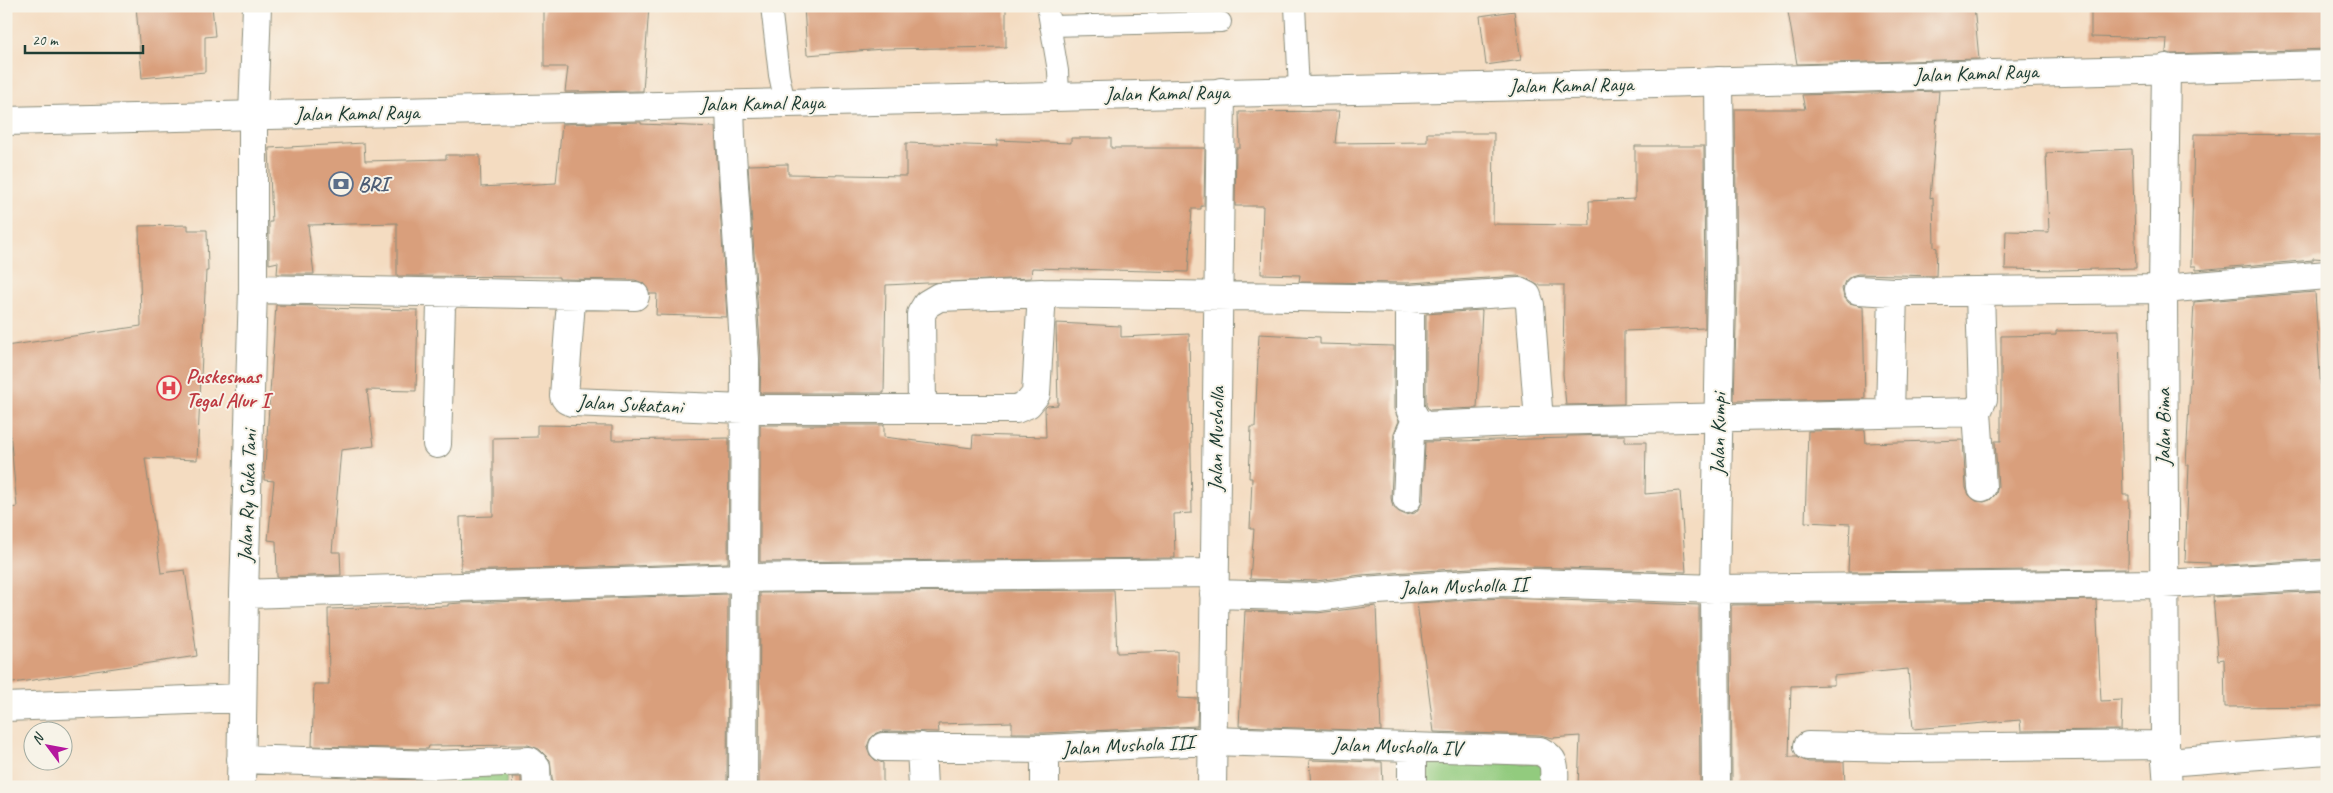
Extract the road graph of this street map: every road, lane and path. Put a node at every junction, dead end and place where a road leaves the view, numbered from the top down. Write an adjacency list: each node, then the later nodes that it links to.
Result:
1 (257, 6): 15 (street, Jalan Ry Suka Tani)
2 (771, 6): 13 (lane)
3 (1047, 6): 6 (lane)
4 (1295, 6): 10 (lane)
5 (1220, 22): 6 (lane)
6 (1050, 26): 12 (lane)
7 (2327, 65): 8 (street, Jalan Kamal Raya)
8 (2166, 68): 9 (street, Jalan Kamal Raya); 19 (street, Jalan Bima)
9 (1719, 81): 10 (street, Jalan Kamal Raya); 33 (street, Jalan Kumpi)
10 (1299, 90): 11 (street, Jalan Kamal Raya)
11 (1221, 92): 12 (street, Jalan Kamal Raya); 26 (street, Jalan Musholla)
12 (1059, 96): 13 (street, Jalan Kamal Raya)
13 (785, 103): 14 (street, Jalan Kamal Raya)
14 (730, 104): 15 (street, Jalan Kamal Raya); 30 (street)
15 (252, 115): 16 (street, Jalan Kamal Raya); 18 (street, Jalan Ry Suka Tani)
16 (6, 121)
17 (2327, 275): 19 (street)
18 (253, 289): 24 (street); 44 (street, Jalan Ry Suka Tani)
19 (2163, 289): 22 (street); 42 (street, Jalan Bima)
20 (1858, 290): 21 (street)
21 (1893, 292): 22 (street); 32 (street)
22 (1980, 292): 31 (street)
23 (1042, 293): 26 (street); 29 (street); 29 (street)
24 (448, 294): 25 (street); 36 (street)
25 (566, 295): 27 (street); 30 (street, Jalan Sukatani)
26 (1218, 295): 28 (street); 41 (street, Jalan Musholla)
27 (635, 296)
28 (1410, 299): 34 (street); 35 (street)
29 (922, 408): 30 (street)
30 (743, 409): 40 (street)
31 (1977, 412): 32 (street); 37 (street)
32 (1890, 413): 33 (street)
33 (1719, 418): 35 (street); 43 (street, Jalan Kumpi)
34 (1416, 420): 35 (street); 38 (street)
35 (1540, 421)
36 (437, 444)
37 (1982, 487)
38 (1407, 498)
39 (2327, 576): 42 (street, Jalan Musholla II)
40 (744, 578): 41 (street, Jalan Musholla II); 44 (street); 59 (street)
41 (1214, 584): 43 (street, Jalan Musholla II); 47 (street, Jalan Musholla)
42 (2164, 584): 43 (street, Jalan Musholla II); 55 (street, Jalan Bima)
43 (1715, 589): 65 (street, Jalan Kumpi)
44 (244, 594): 45 (street, Jalan Ry Suka Tani)
45 (242, 698): 46 (street); 54 (street, Jalan Ry Suka Tani)
46 (6, 708)
47 (1211, 741): 50 (street, Jalan Musholla IV); 52 (street, Jalan Mushola III); 62 (street, Jalan Musholla)
48 (1808, 746): 55 (street)
49 (921, 747): 51 (street, Jalan Mushola III); 52 (street, Jalan Mushola III); 60 (street)
50 (1412, 747): 63 (street); 64 (street, Jalan Musholla IV)
51 (883, 748)
52 (1045, 749): 61 (street, Jalan Mushola III)
53 (2327, 750): 55 (street)
54 (241, 759): 56 (street); 57 (street, Jalan Ry Suka Tani)
55 (2167, 764)
56 (434, 776): 58 (street)
57 (241, 787)
58 (537, 787)
59 (743, 787)
60 (923, 787)
61 (1045, 787)
62 (1212, 787)
63 (1412, 787)
64 (1554, 787)
65 (1716, 787)

